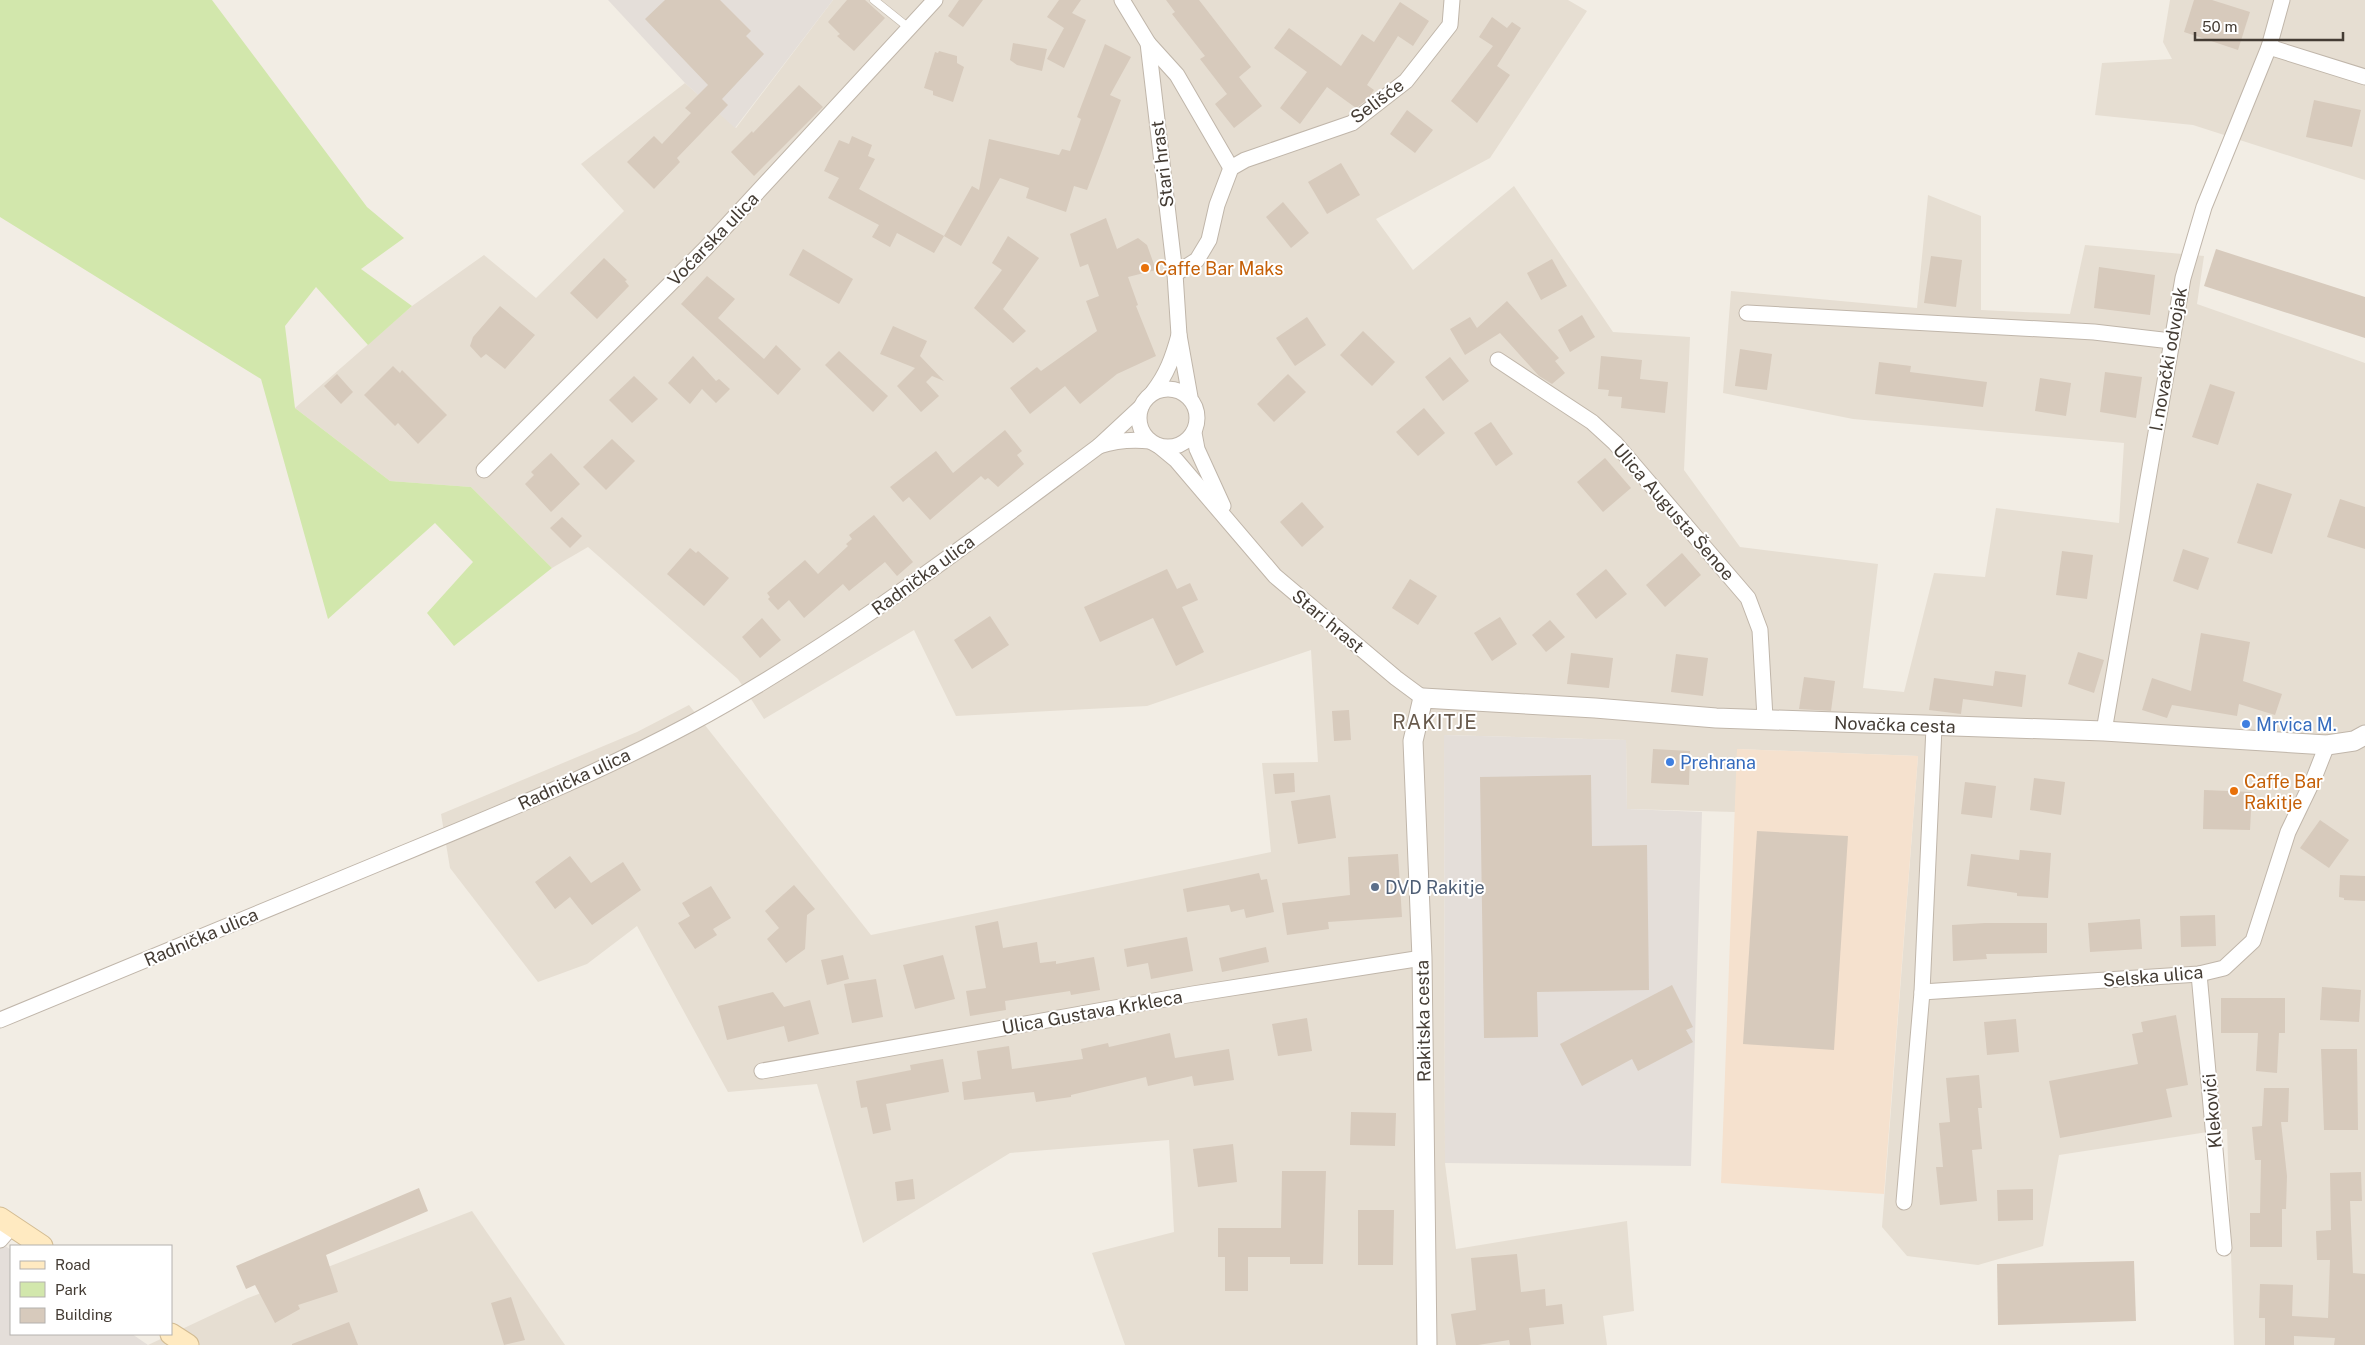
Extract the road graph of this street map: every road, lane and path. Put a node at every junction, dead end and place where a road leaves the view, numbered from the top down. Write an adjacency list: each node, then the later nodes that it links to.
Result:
1 (874, 0): 6 (lane)
2 (935, 0): 6 (street, Voćarska ulica)
3 (1122, 0): 7 (street, Stari hrast)
4 (1452, 0): 10 (street, Selišće)
5 (2282, 0): 8 (street, I. novački odvojak)
6 (909, 28): 22 (street, Voćarska ulica)
7 (1148, 44): 10 (street); 11 (street, Stari hrast)
8 (2269, 47): 9 (street); 14 (street, I. novački odvojak)
9 (2365, 77)
10 (1231, 168): 11 (street)
11 (1175, 274): 13 (street, Stari hrast)
12 (1746, 313): 14 (street)
13 (1179, 335): 16 (street, Stari hrast); 17 (street, Stari hrast)
14 (2171, 341): 27 (street, I. novački odvojak)
15 (1498, 360): 25 (street, Ulica Augusta Šenoe)
16 (1153, 392): 17 (street); 18 (street)
17 (1190, 397): 19 (street)
18 (1141, 407): 20 (street); 21 (street, Radnička ulica)
19 (1194, 434): 20 (street); 23 (street, Stari hrast)
20 (1155, 444): 21 (street, Radnička ulica); 23 (street, Stari hrast)
21 (1099, 446): 33 (street, Radnička ulica)
22 (484, 470)
23 (1240, 536): 24 (street, Stari hrast)
24 (1423, 698): 25 (street, Novačka cesta); 30 (street, Rakitska cesta)
25 (1765, 718): 26 (street, Novačka cesta)
26 (1934, 727): 27 (street, Novačka cesta); 32 (street)
27 (2104, 731): 29 (street, Novačka cesta)
28 (2365, 735): 29 (street, Novačka cesta)
29 (2326, 745): 31 (street, Selska ulica)
30 (1422, 958): 34 (street, Ulica Gustava Krkleca); 41 (street, Rakitska cesta)
31 (2199, 974): 32 (street, Selska ulica); 38 (street, Klekovići)
32 (1922, 992): 35 (street)
33 (0, 1020)
34 (762, 1071)
35 (1904, 1202)
36 (4, 1228): 37 (main road)
37 (40, 1245)
38 (2224, 1248)
39 (172, 1335): 40 (main road)
40 (188, 1345)
41 (1428, 1345)

